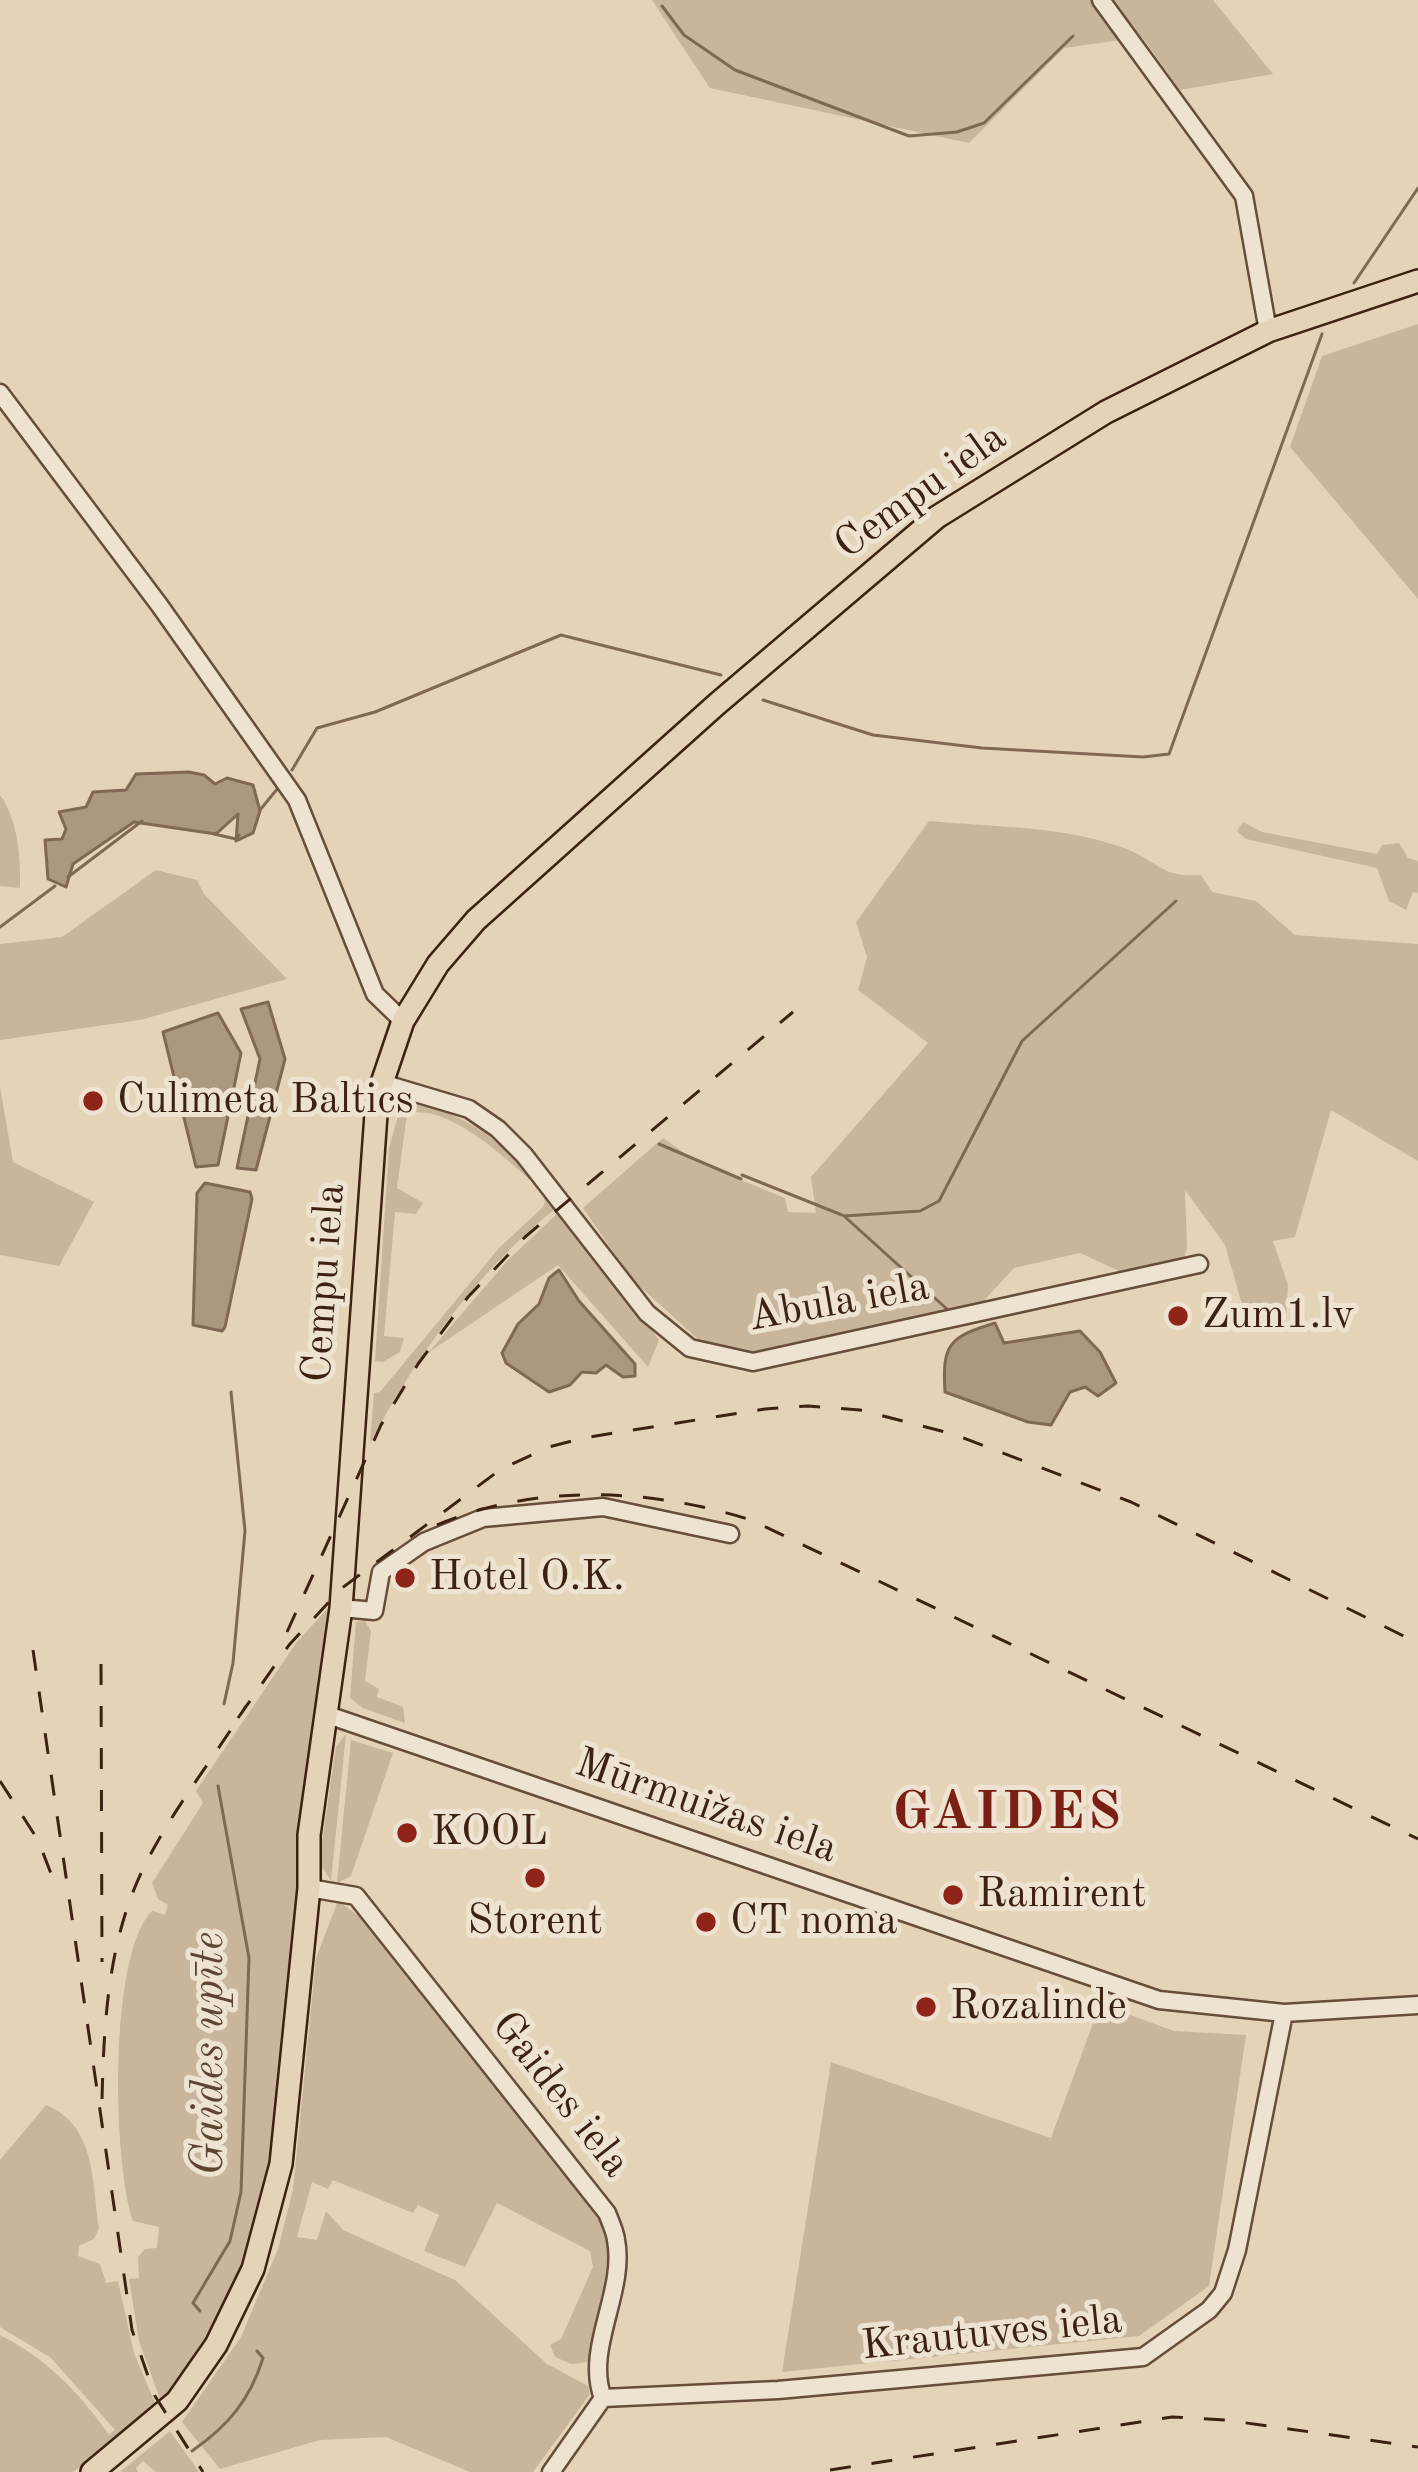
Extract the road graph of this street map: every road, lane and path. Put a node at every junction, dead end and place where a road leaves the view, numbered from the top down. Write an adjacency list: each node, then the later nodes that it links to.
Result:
1 (1101, 0): 3 (street)
2 (1418, 281): 3 (main road, Cempu iela)
3 (1268, 331): 5 (main road, Cempu iela)
4 (0, 393): 5 (street)
5 (403, 1021): 6 (main road, Cempu iela)
6 (382, 1083): 7 (street, Abula iela); 9 (main road, Cempu iela)
7 (1199, 1264)
8 (730, 1534): 9 (street)
9 (341, 1609): 10 (main road, Cempu iela)
10 (325, 1714): 11 (main road, Cempu iela); 13 (street, Mūrmuižas iela)
11 (309, 1888): 14 (street, Gaides iela); 15 (main road, Cempu iela)
12 (1418, 2006): 13 (street, Mūrmuižas iela)
13 (1284, 2013): 14 (street, Krautuves iela)
14 (603, 2398): 16 (street)
15 (92, 2472)
16 (551, 2472)

